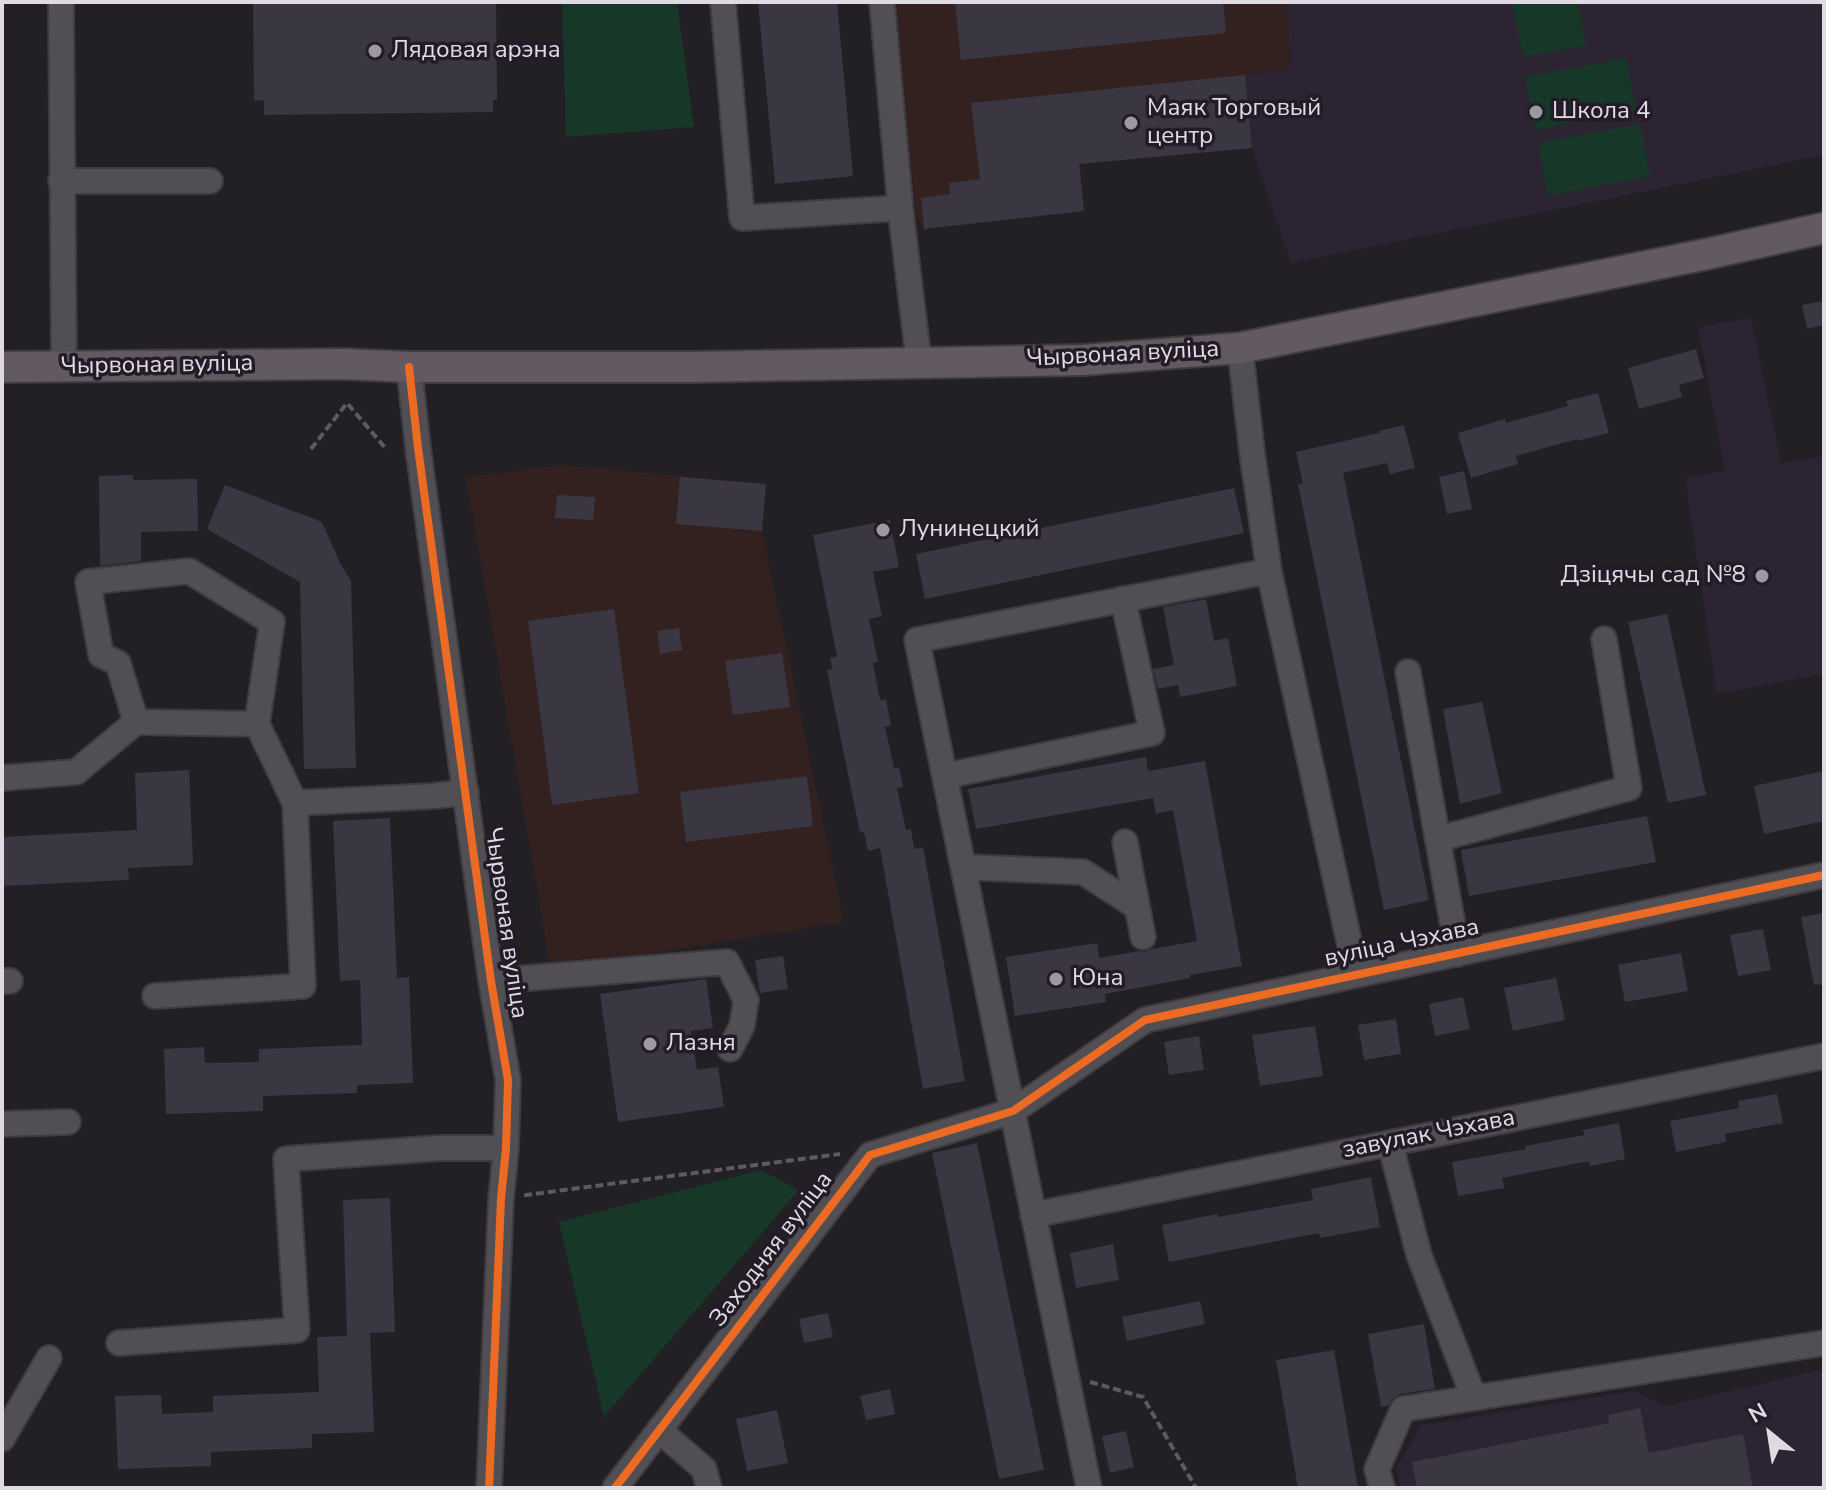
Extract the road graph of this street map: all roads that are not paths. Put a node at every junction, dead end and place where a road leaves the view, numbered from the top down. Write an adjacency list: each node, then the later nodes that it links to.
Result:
1 (61, 2): 4 (street)
2 (723, 2): 6 (street)
3 (882, 2): 6 (street)
4 (61, 181): 5 (street); 11 (street)
5 (210, 181)
6 (900, 208): 9 (street)
7 (1824, 228): 8 (main road, Чырвоная вуліца)
8 (1240, 348): 9 (main road, Чырвоная вуліца); 13 (street)
9 (919, 363): 12 (main road, Чырвоная вуліца)
10 (2, 367): 11 (main road, Чырвоная вуліца)
11 (64, 367): 12 (main road, Чырвоная вуліца)
12 (409, 367): 21 (street, Чырвоная вуліца)
13 (1269, 571): 14 (street); 30 (street)
14 (1123, 599): 19 (street); 19 (street)
15 (1604, 639): 23 (street)
16 (1408, 672): 23 (street)
17 (136, 722): 18 (street); 18 (street); 20 (street)
18 (257, 724): 22 (street)
19 (945, 776): 25 (street)
20 (2, 778)
21 (466, 792): 22 (street); 31 (street, Чырвоная вуліца)
22 (295, 803): 32 (street)
23 (1438, 839): 29 (street)
24 (1125, 842): 27 (street)
25 (963, 867): 27 (street); 35 (street)
26 (1824, 875): 29 (street, вуліца Чэхава)
27 (1137, 907): 28 (street)
28 (1143, 937)
29 (1458, 954): 30 (street, вуліца Чэхава)
30 (1356, 974): 35 (street, вуліца Чэхава)
31 (491, 981): 33 (street); 39 (street, Чырвоная вуліца)
32 (155, 996)
33 (730, 1049)
34 (1824, 1056): 38 (street, завулак Чэхава)
35 (1013, 1111): 40 (street); 45 (street, Заходняя вуліца)
36 (68, 1122): 37 (street)
37 (2, 1124)
38 (1390, 1143): 40 (street, завулак Чэхава); 44 (street)
39 (506, 1148): 41 (street); 47 (street, Чырвоная вуліца)
40 (1033, 1215): 50 (street)
41 (119, 1343)
42 (1824, 1343): 44 (street)
43 (49, 1358): 46 (street)
44 (1474, 1398): 51 (street)
45 (659, 1430): 48 (street, Заходняя вуліца); 49 (street)
46 (2, 1439)
47 (489, 1488)
48 (615, 1488)
49 (709, 1488)
50 (1089, 1488)
51 (1382, 1488)

